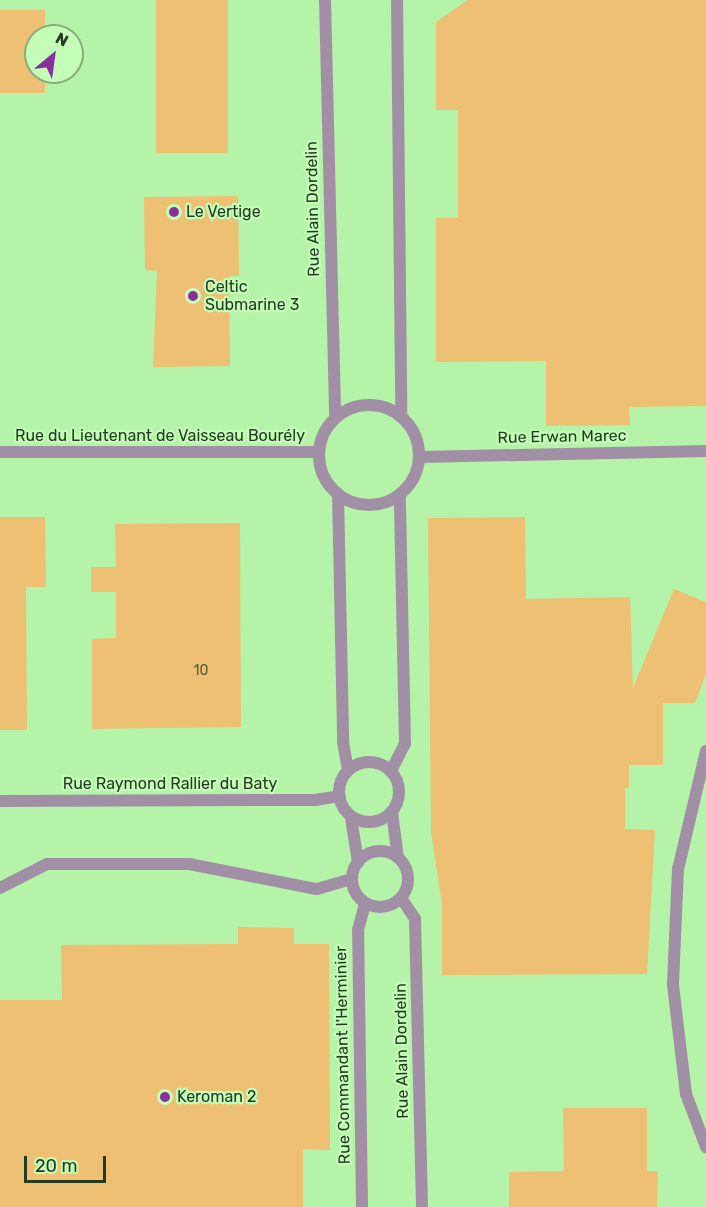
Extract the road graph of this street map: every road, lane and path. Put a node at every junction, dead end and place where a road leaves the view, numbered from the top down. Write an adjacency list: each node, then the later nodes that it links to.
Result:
1 (325, 0): 4 (street, Rue Alain Dordelin)
2 (397, 0): 3 (street)
3 (401, 416): 4 (street); 8 (street)
4 (335, 418): 7 (street)
5 (706, 451): 8 (street, Rue Erwan Marec)
6 (0, 452): 7 (street, Rue du Lieutenant de Vaisseau Bourély)
7 (319, 452): 9 (street)
8 (420, 457): 10 (street)
9 (338, 494): 10 (street); 12 (street)
10 (400, 495): 13 (street)
11 (706, 752): 24 (street)
12 (348, 771): 13 (street); 14 (street)
13 (391, 771): 16 (street)
14 (340, 796): 15 (street, Rue Raymond Rallier du Baty); 17 (street)
15 (0, 801)
16 (392, 812): 17 (street); 18 (street)
17 (351, 818): 19 (street)
18 (398, 858): 19 (street); 22 (street)
19 (358, 862): 20 (street)
20 (352, 879): 21 (street); 23 (street)
21 (0, 888)
22 (401, 898): 23 (street); 26 (street, Rue Alain Dordelin)
23 (365, 904): 25 (street, Rue Commandant l'Herminier)
24 (706, 1147)
25 (362, 1207)
26 (422, 1207)

